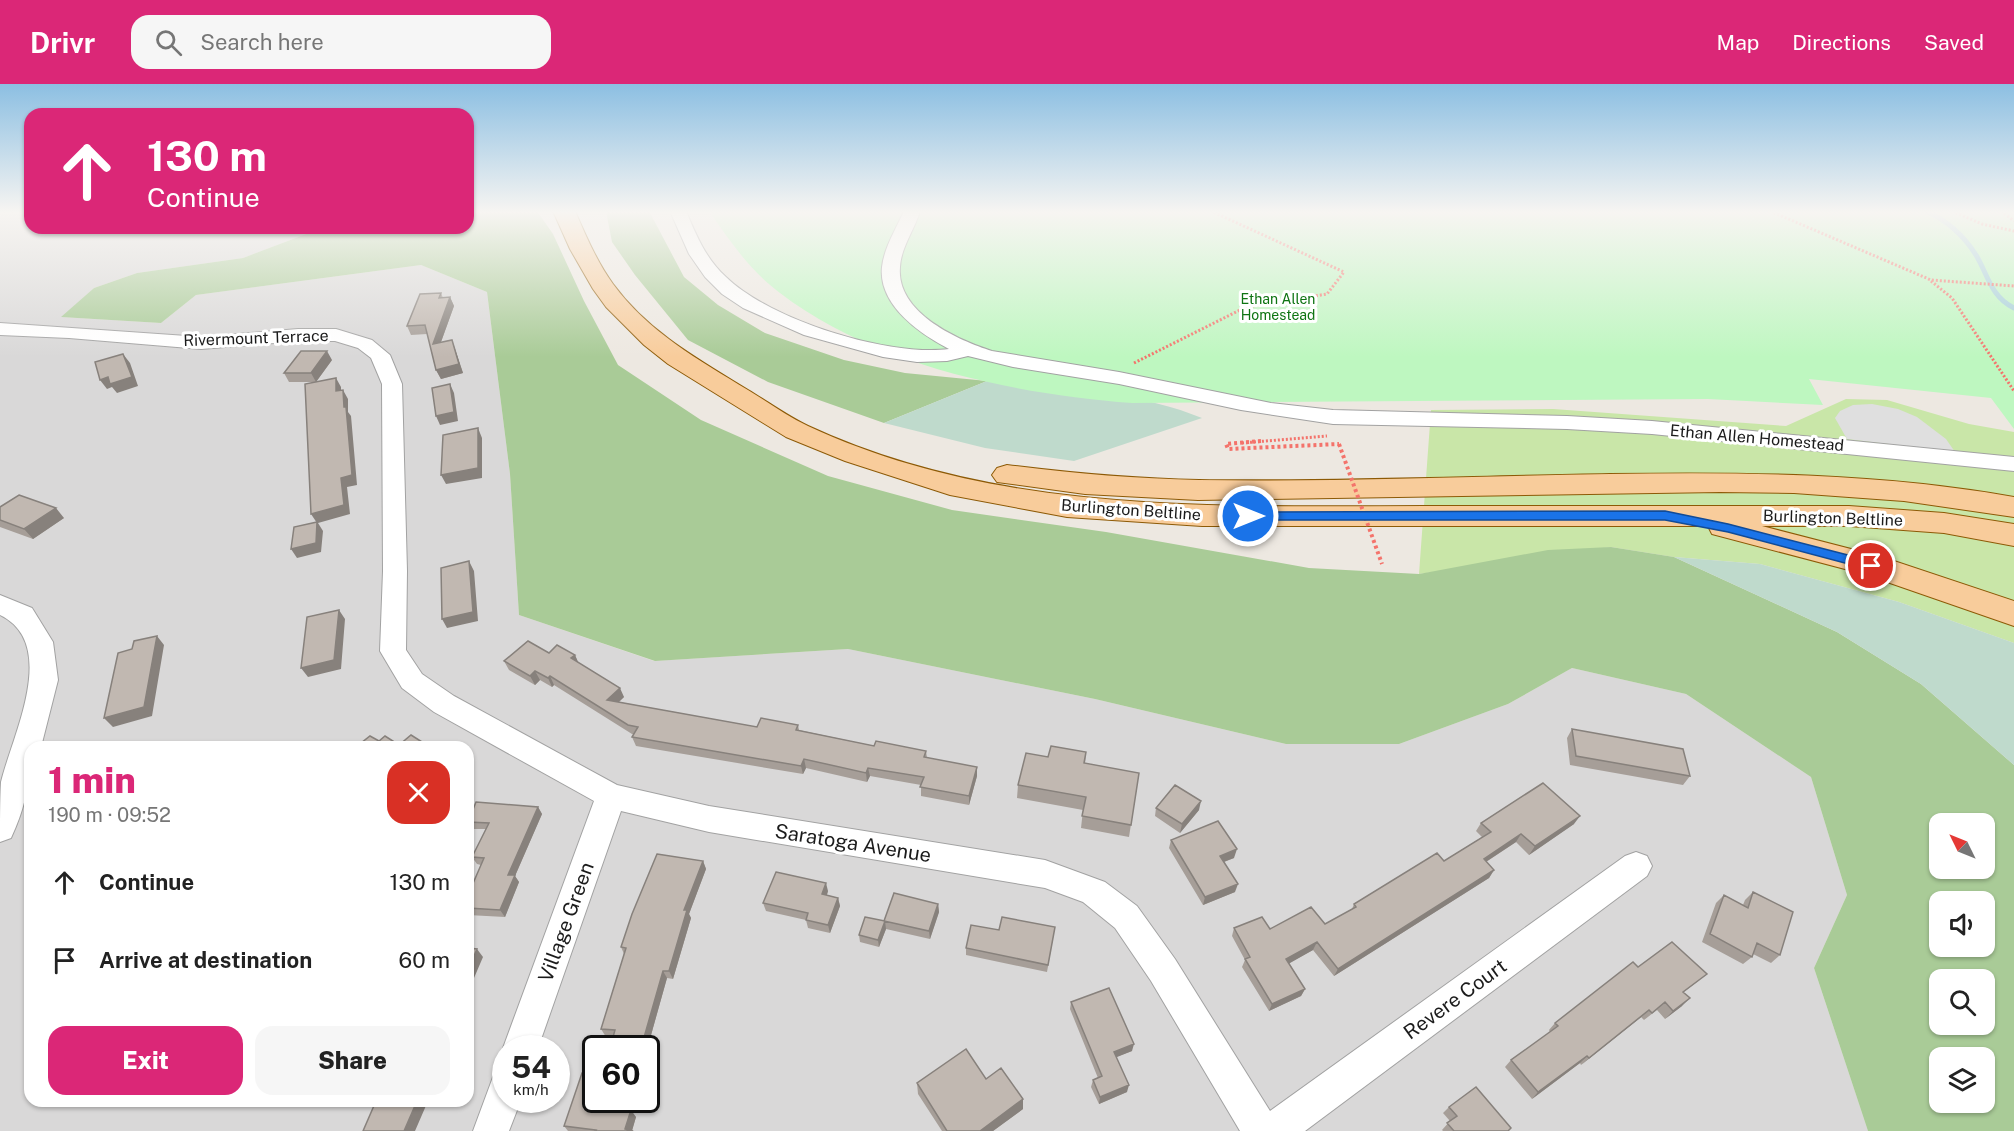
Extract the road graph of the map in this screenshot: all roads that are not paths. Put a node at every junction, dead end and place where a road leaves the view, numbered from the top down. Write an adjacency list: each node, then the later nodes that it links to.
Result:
1 (589, 260): 6 (main road, Burlington Beltline)
2 (702, 260): 5 (street)
3 (892, 260): 5 (street, Ethan Allen Homestead)
4 (0, 329): 13 (street, Rivermount Terrace)
5 (971, 350): 7 (street, Ethan Allen Homestead)
6 (736, 395): 8 (main road, Burlington Beltline); 9 (main road, Burlington Beltline)
7 (2014, 464)
8 (2014, 507)
9 (1665, 516): 10 (main road, Burlington Beltline); 12 (main road)
10 (2014, 535)
11 (0, 604): 14 (street)
12 (2014, 614)
13 (392, 623): 16 (street, Saratoga Avenue)
14 (28, 741)
15 (24, 756): 17 (street)
16 (611, 796): 19 (street, Village Green); 22 (street, Saratoga Avenue)
17 (0, 829)
18 (1636, 866): 23 (street, Revere Court)
19 (525, 1035)
20 (498, 1113): 21 (street)
21 (491, 1131)
22 (1261, 1131)
23 (1274, 1131)

